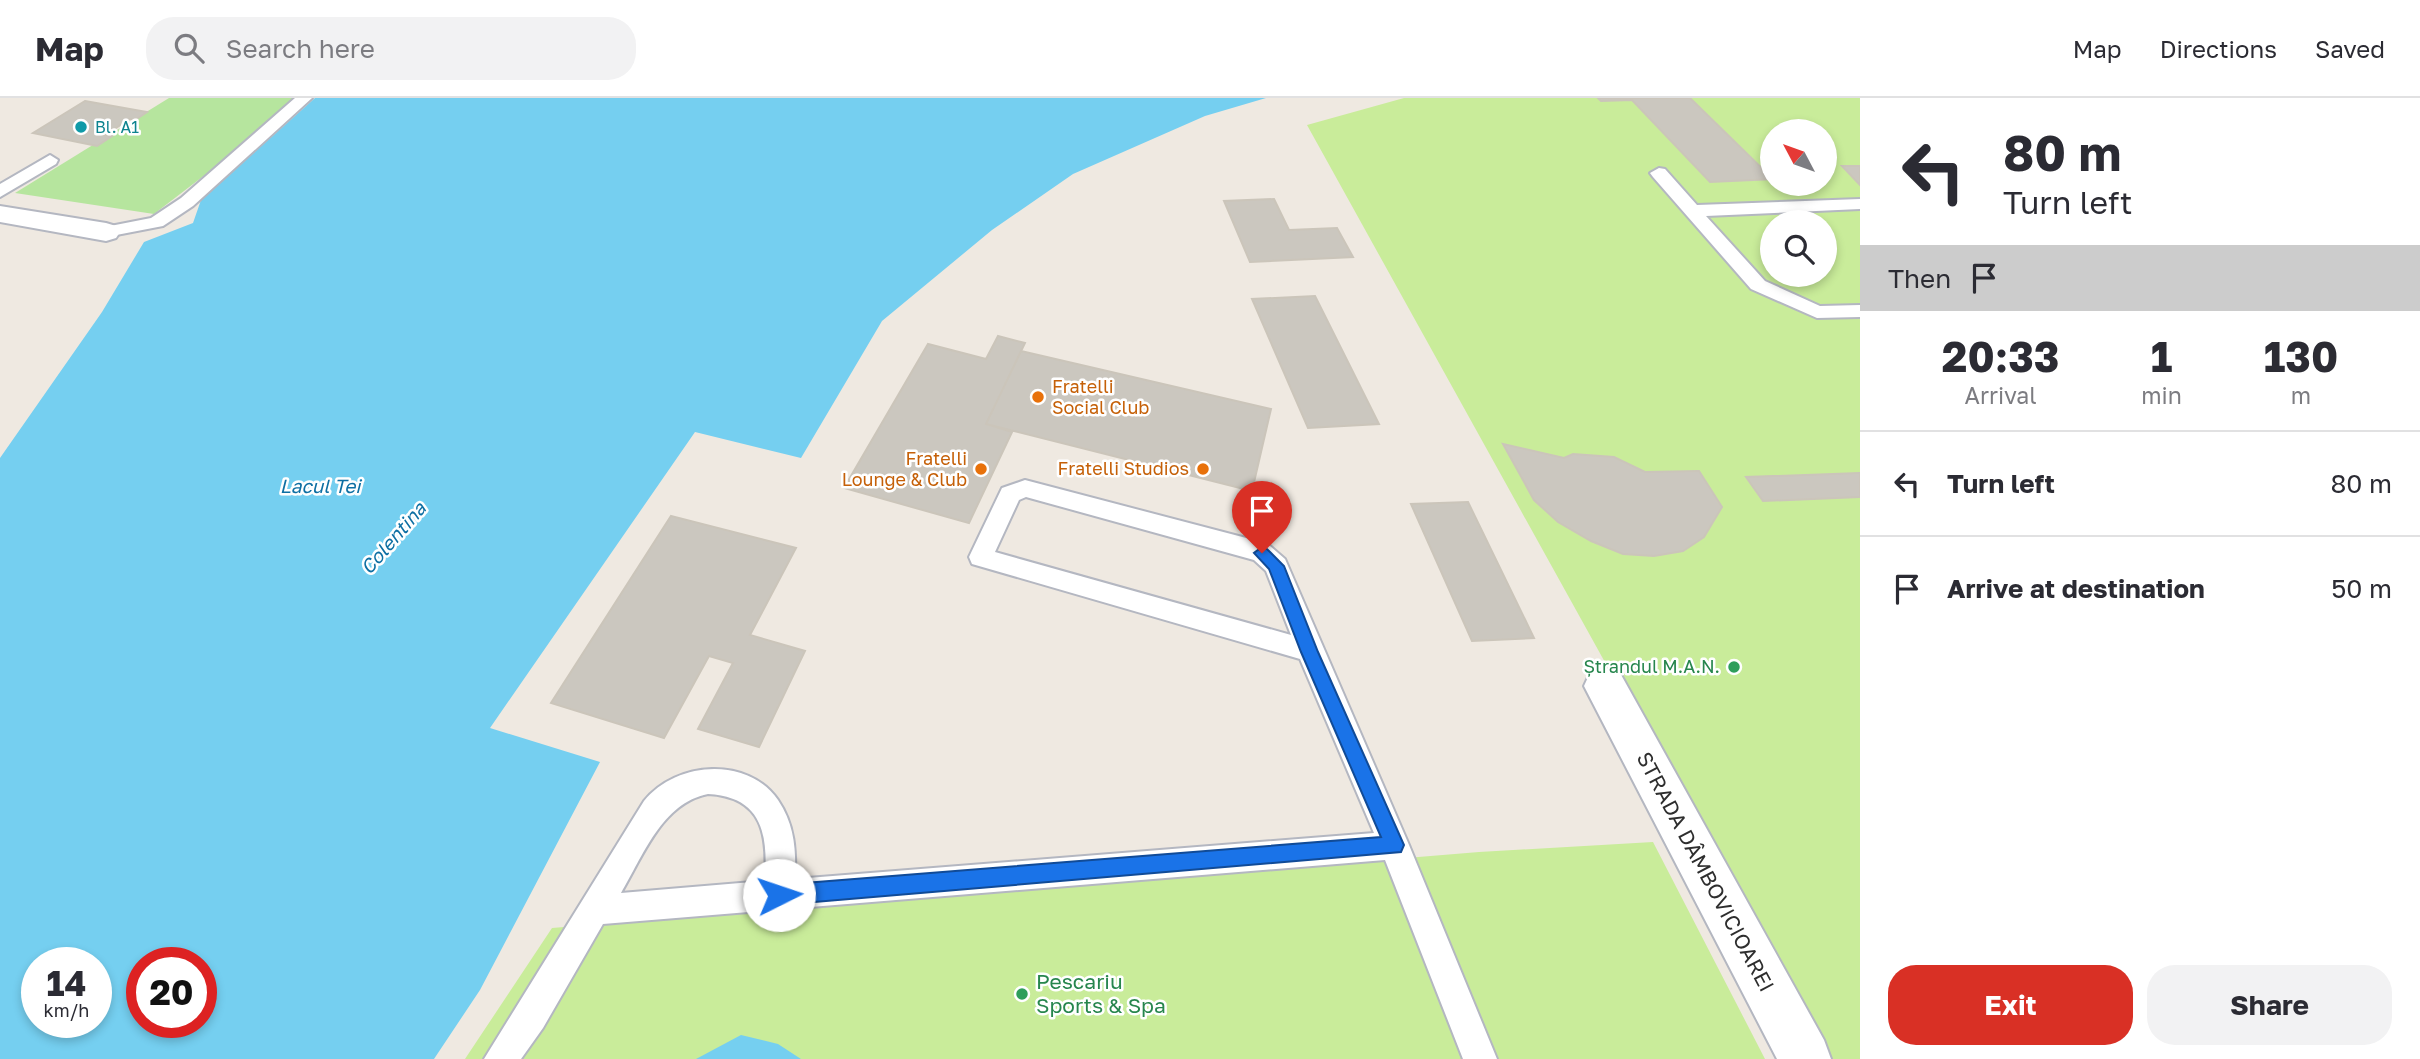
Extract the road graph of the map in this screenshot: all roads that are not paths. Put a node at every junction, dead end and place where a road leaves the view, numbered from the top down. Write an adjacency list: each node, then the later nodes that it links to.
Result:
1 (304, 98): 10 (lane)
2 (50, 160): 4 (lane)
3 (1659, 173): 8 (lane)
4 (0, 192)
5 (1860, 204): 6 (lane)
6 (1829, 205): 7 (lane); 8 (lane)
7 (1823, 210)
8 (1692, 211): 12 (lane)
9 (0, 214): 10 (street)
10 (106, 232)
11 (1787, 287): 12 (lane)
12 (1786, 300): 13 (lane)
13 (1860, 311)
14 (1310, 652): 14 (lane); 16 (lane)
15 (1605, 686): 21 (street, STRADA DÂMBOVICIOAREI)
16 (1394, 845): 17 (lane); 20 (lane)
17 (779, 895): 18 (lane); 18 (lane)
18 (595, 910): 19 (lane)
19 (501, 1059)
20 (1480, 1059)
21 (1805, 1059)

